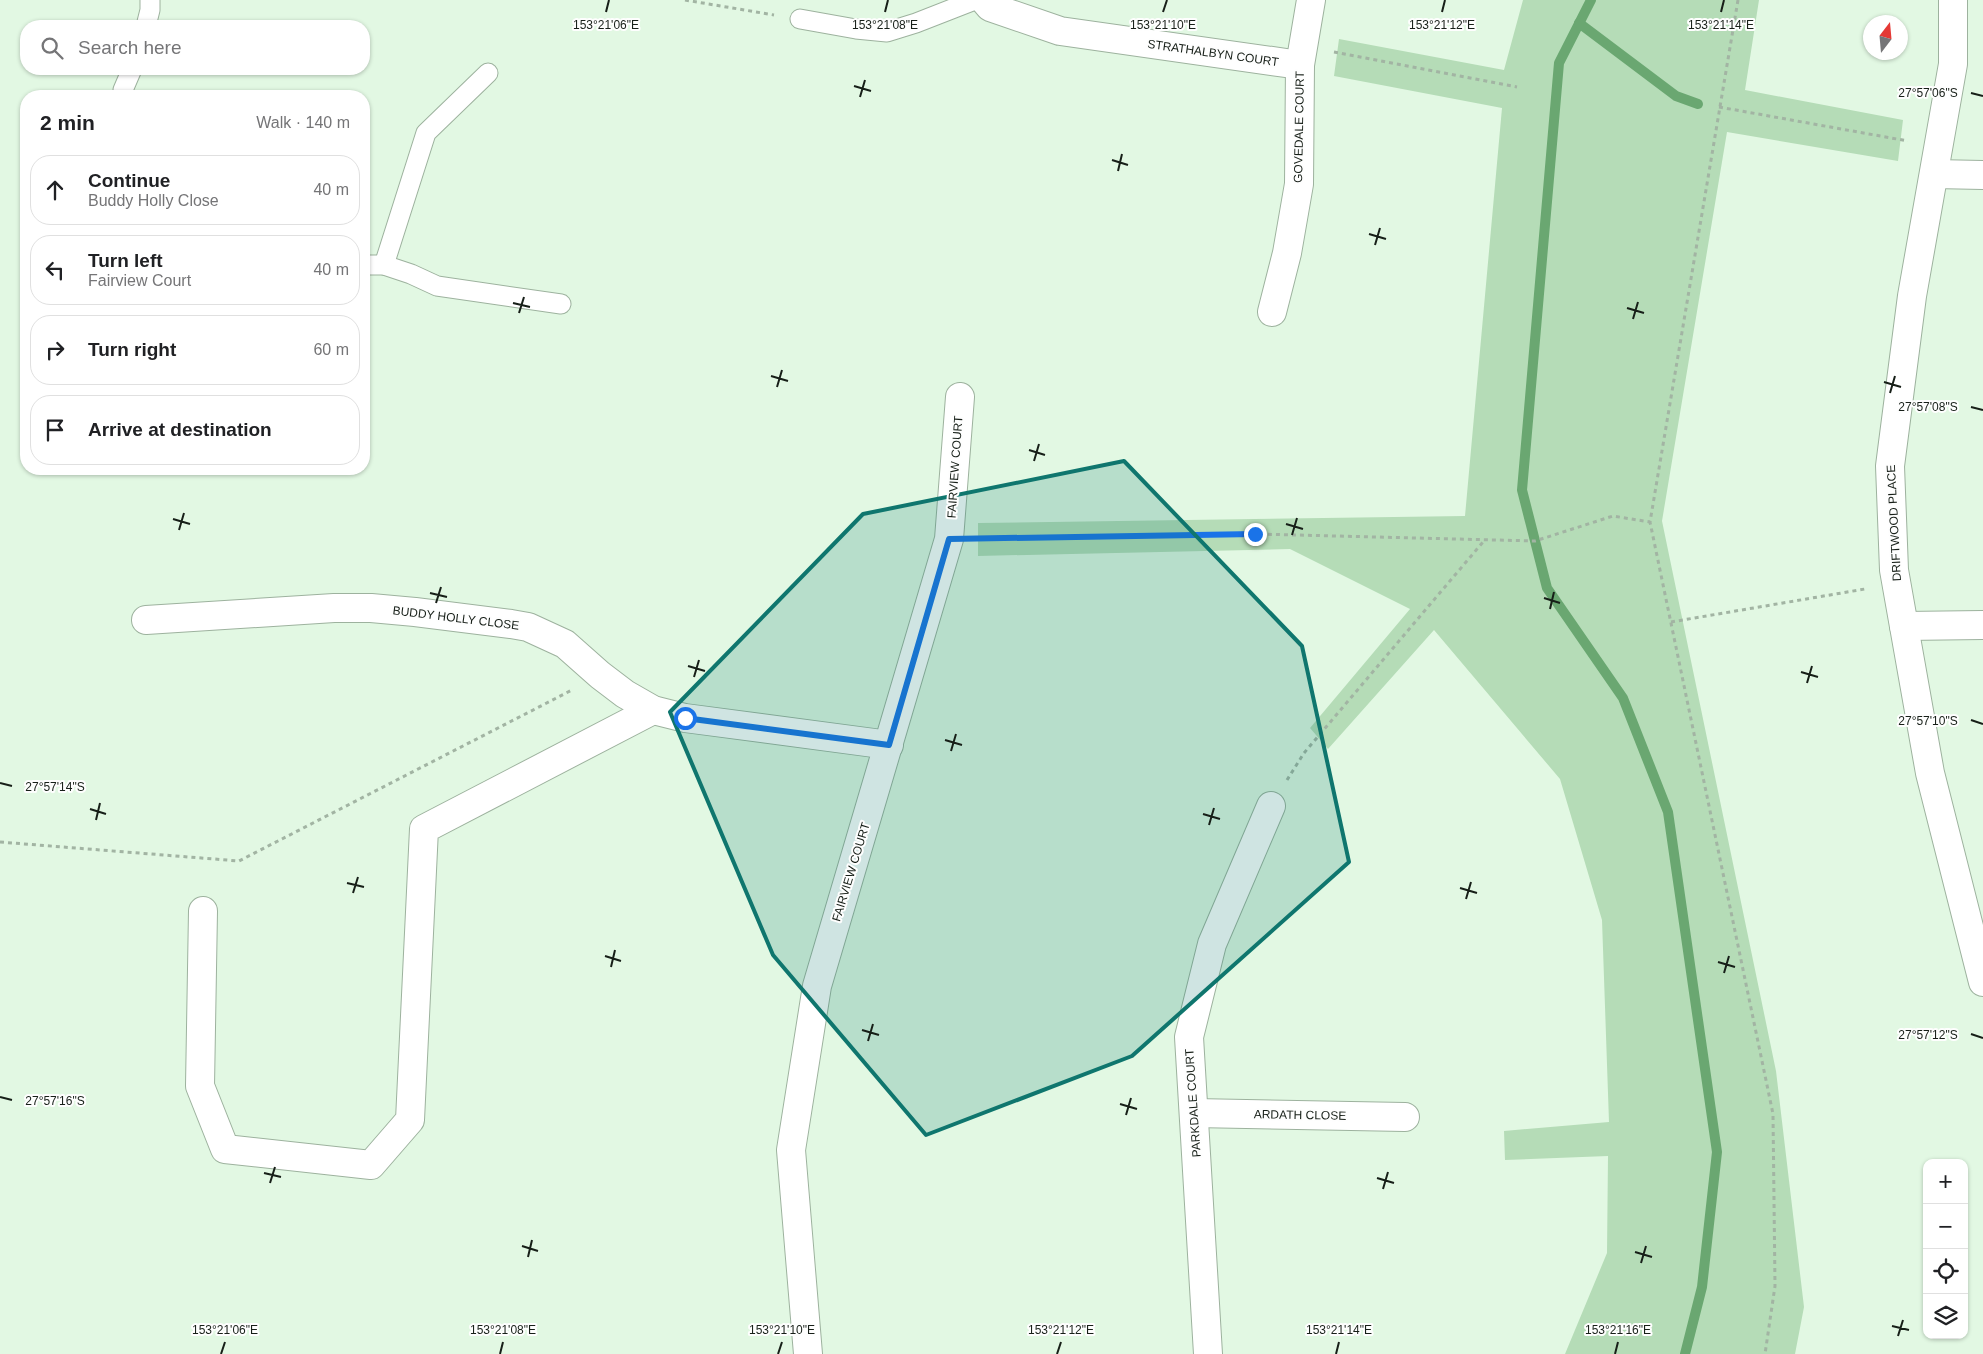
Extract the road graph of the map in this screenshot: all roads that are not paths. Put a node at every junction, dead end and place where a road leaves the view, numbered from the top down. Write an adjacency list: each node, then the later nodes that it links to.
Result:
1 (150, 0): 7 (lane)
2 (976, 0): 6 (lane)
3 (984, 0): 8 (street, STRATHALBYN COURT)
4 (1312, 0): 8 (street, GOVEDALE COURT)
5 (1953, 0): 12 (street, DRIFTWOOD PLACE)
6 (800, 19)
7 (148, 20)
8 (1302, 56): 17 (street, GOVEDALE COURT)
9 (488, 73): 15 (lane)
10 (129, 75): 11 (lane)
11 (123, 90)
12 (1934, 174): 13 (street); 21 (street, DRIFTWOOD PLACE)
13 (1983, 176)
14 (370, 266): 15 (lane)
15 (384, 266): 16 (lane)
16 (561, 304)
17 (1272, 312)
18 (960, 397): 23 (street, FAIRVIEW COURT)
19 (146, 620): 22 (street, BUDDY HOLLY CLOSE)
20 (1983, 625): 21 (street)
21 (1904, 626): 26 (street, DRIFTWOOD PLACE)
22 (653, 710): 23 (street, BUDDY HOLLY CLOSE); 25 (street)
23 (889, 745): 29 (street, FAIRVIEW COURT)
24 (1271, 806): 27 (street, PARKDALE COURT)
25 (203, 911)
26 (1983, 982)
27 (1194, 1113): 28 (street, ARDATH CLOSE); 30 (street, PARKDALE COURT)
28 (1406, 1117)
29 (808, 1354)
30 (1208, 1354)

